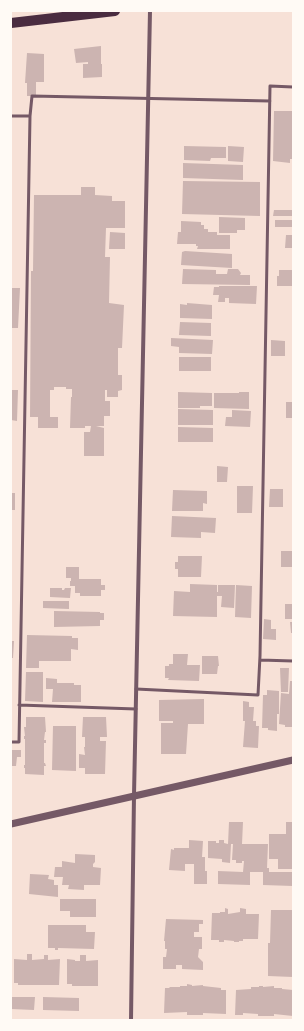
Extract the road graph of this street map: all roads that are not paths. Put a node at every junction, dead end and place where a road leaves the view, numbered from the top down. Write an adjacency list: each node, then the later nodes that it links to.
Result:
1 (115, 11): 3 (main road)
2 (150, 11): 5 (street)
3 (11, 23)
4 (293, 87): 6 (lane)
5 (148, 98): 6 (lane); 8 (lane); 11 (street)
6 (270, 101): 9 (lane)
7 (11, 116): 8 (lane)
8 (30, 116): 12 (lane)
9 (260, 660): 10 (lane); 11 (lane)
10 (293, 661)
11 (136, 689): 13 (street)
12 (19, 705): 13 (lane); 14 (lane)
13 (136, 709): 16 (street)
14 (11, 742)
15 (293, 760): 16 (street)
16 (134, 795): 17 (street); 18 (street)
17 (11, 824)
18 (131, 1020)

